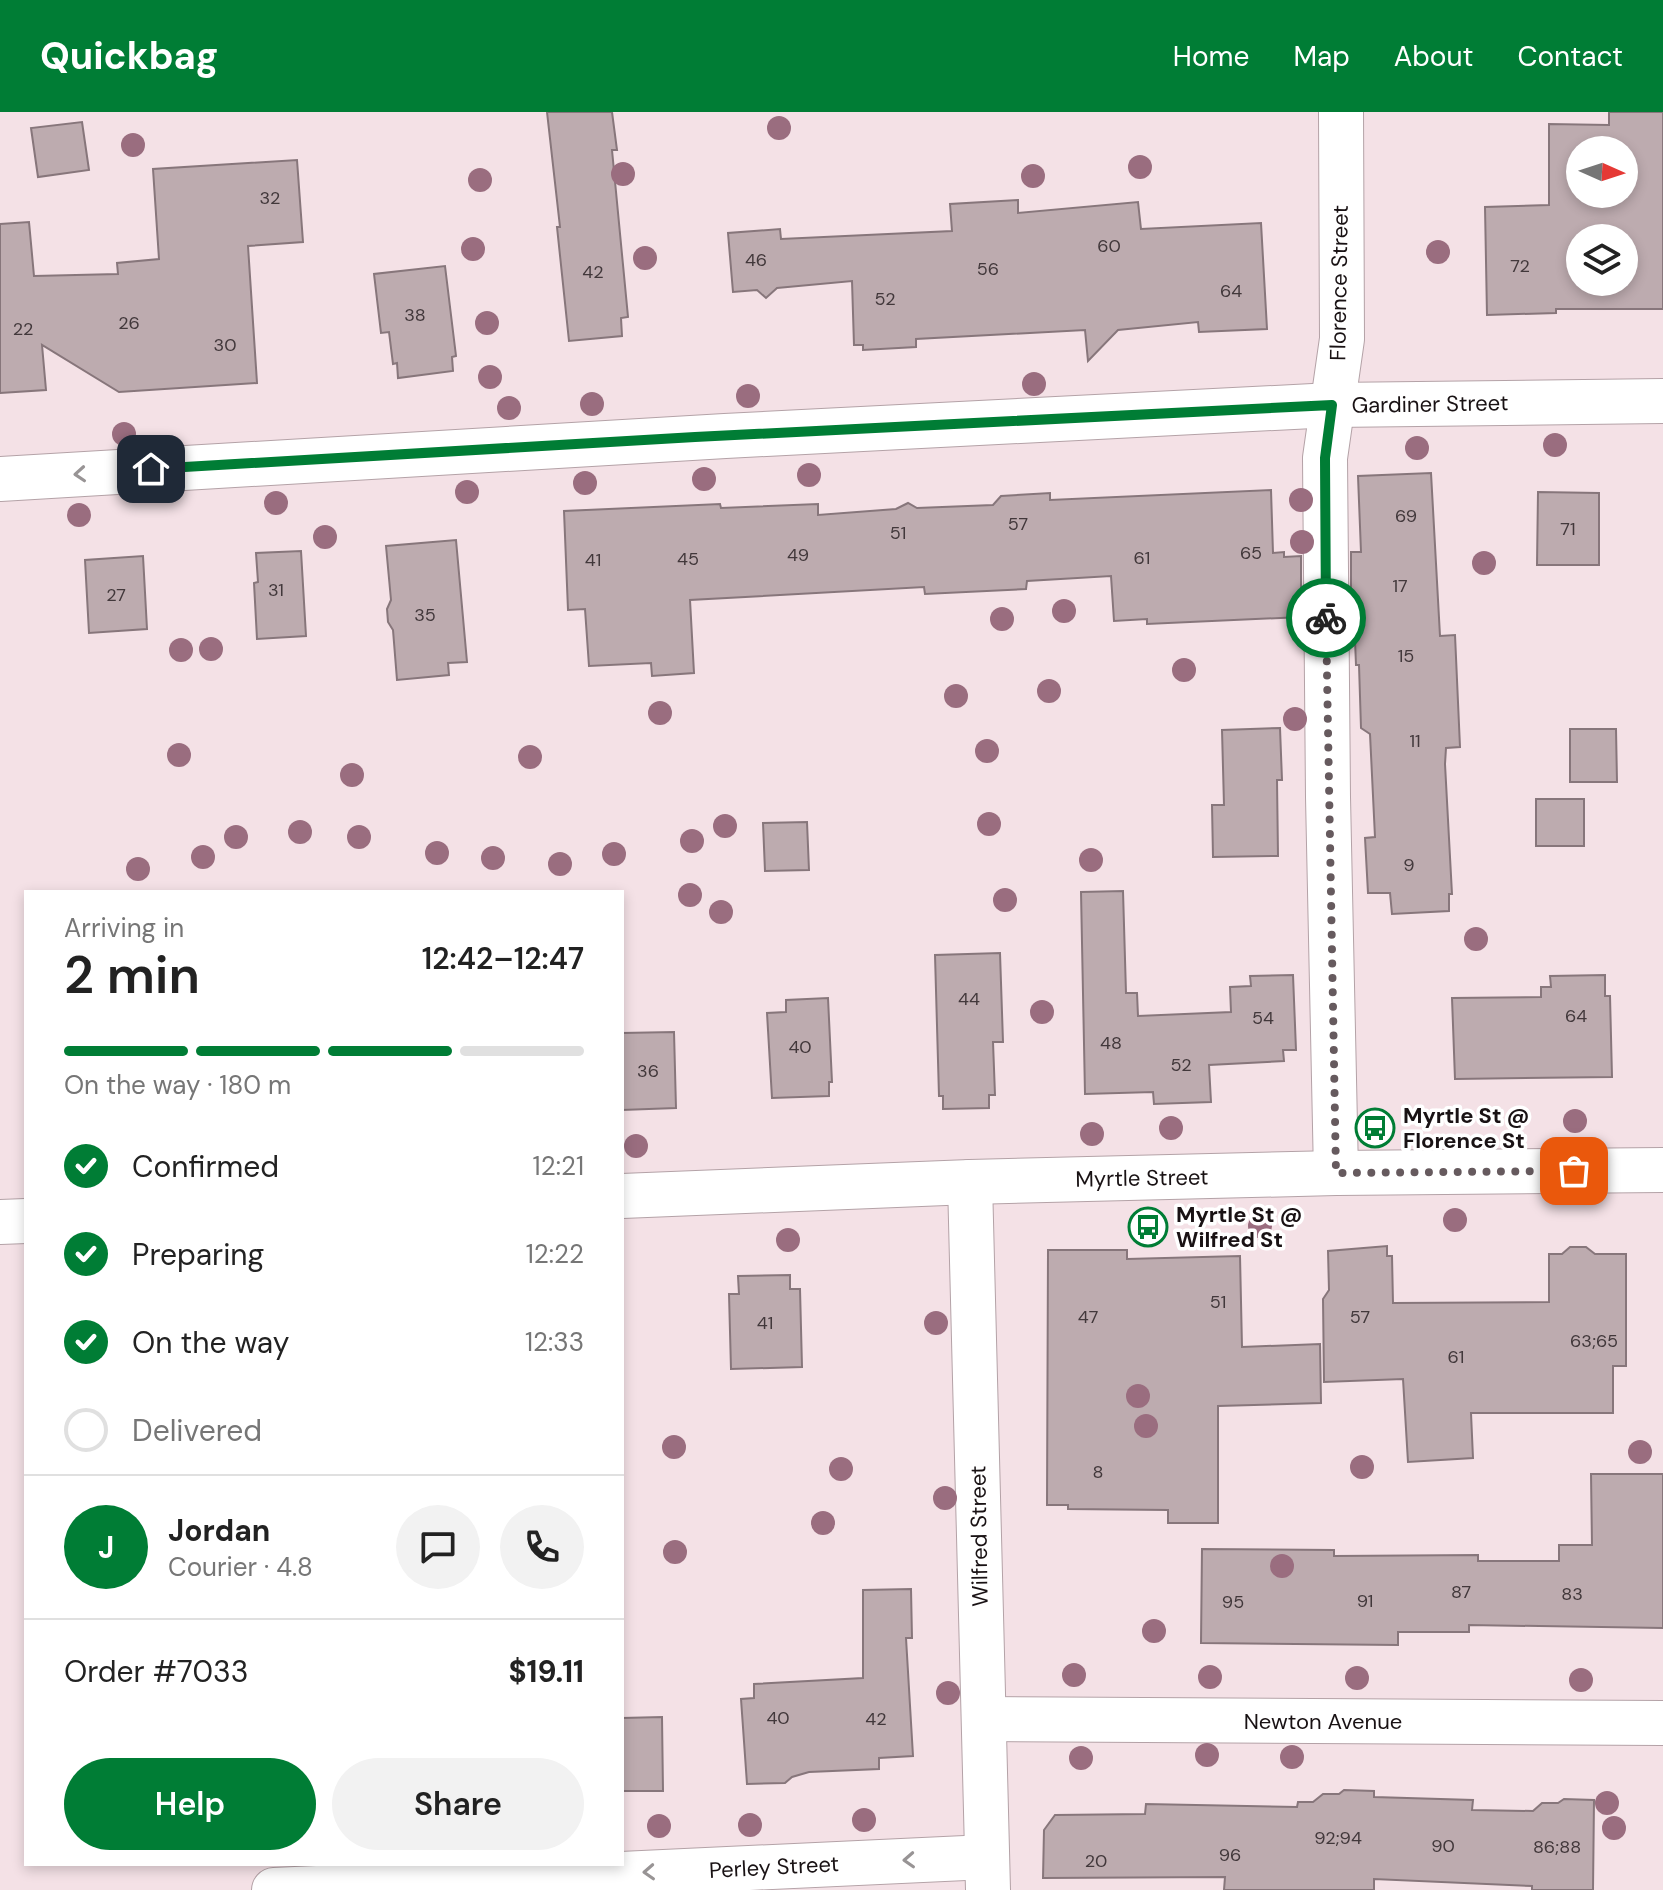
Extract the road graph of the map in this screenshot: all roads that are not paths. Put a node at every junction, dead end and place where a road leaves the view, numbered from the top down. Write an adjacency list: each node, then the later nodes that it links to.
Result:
1 (1341, 112): 3 (street, Florence Street)
2 (1663, 401): 3 (street, Gardiner Street)
3 (1332, 405): 4 (street, Gardiner Street, one-way to 4); 6 (street, Florence Street)
4 (0, 479)
5 (1663, 1170): 6 (street, Myrtle Street)
6 (1336, 1173): 7 (street, Myrtle Street)
7 (970, 1182): 8 (street, Myrtle Street); 11 (street, Wilfred Street)
8 (624, 1196)
9 (24, 1221): 10 (street)
10 (0, 1222)
11 (984, 1719): 12 (street, Newton Avenue); 13 (street, Wilfred Street)
12 (1663, 1723)
13 (987, 1873): 14 (street, Perley Street, one-way to 14)
14 (274, 1890)

